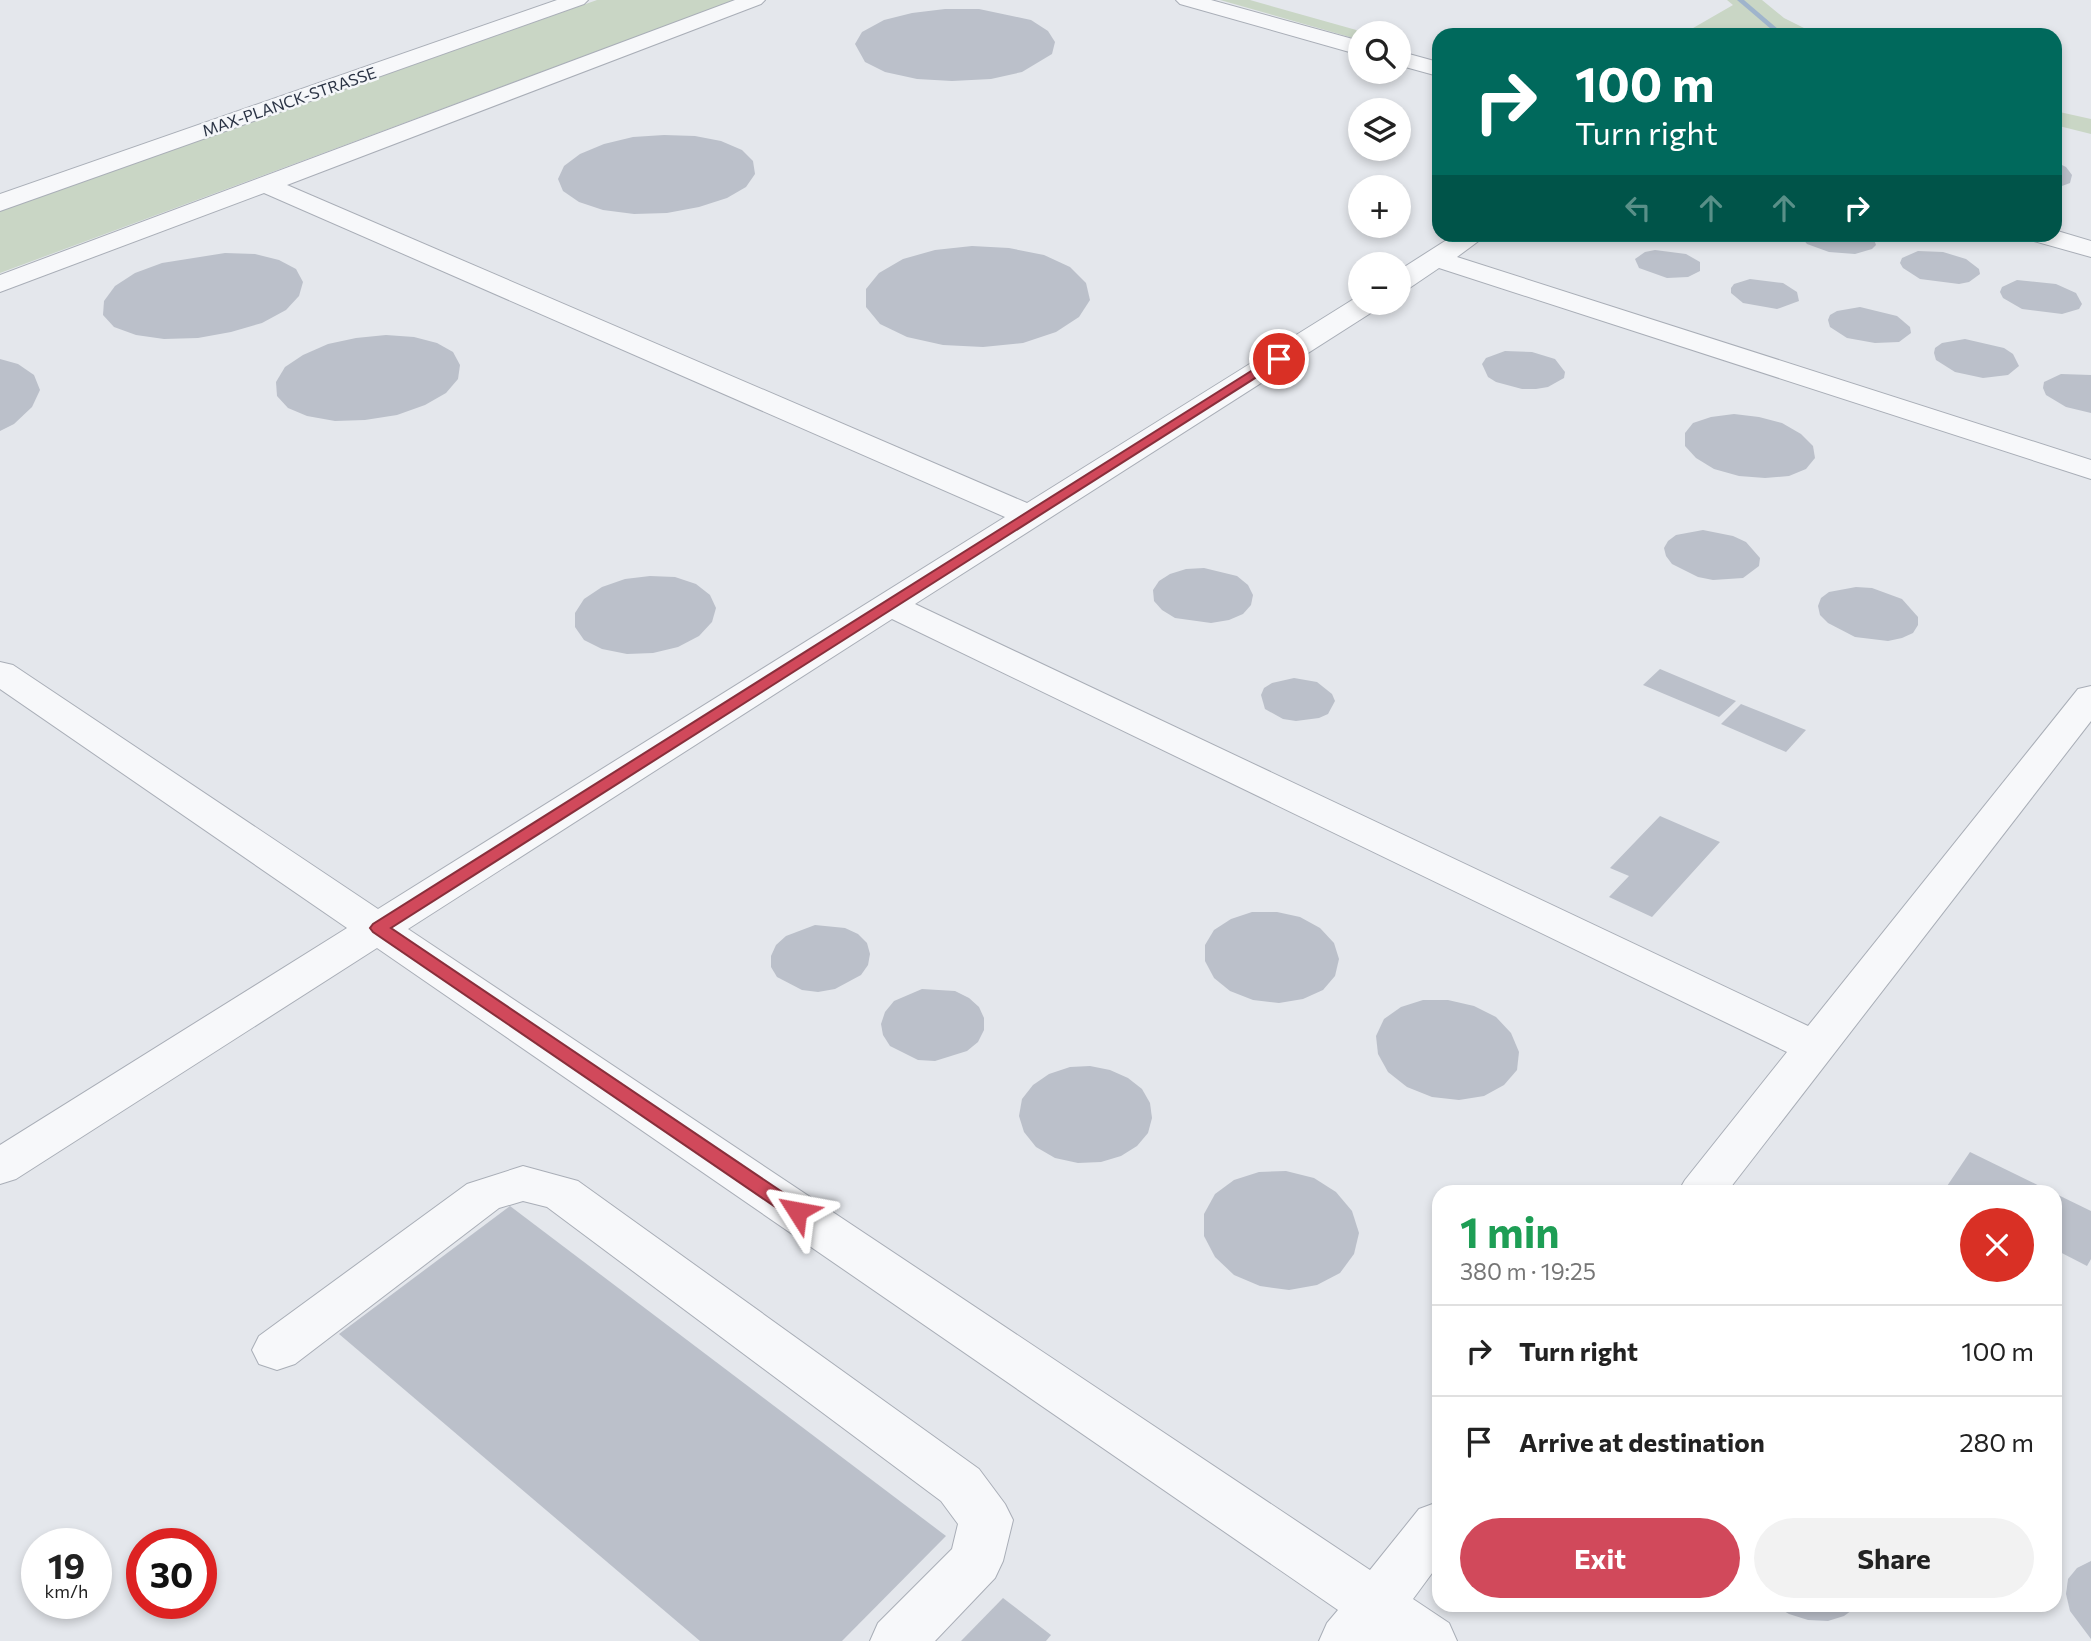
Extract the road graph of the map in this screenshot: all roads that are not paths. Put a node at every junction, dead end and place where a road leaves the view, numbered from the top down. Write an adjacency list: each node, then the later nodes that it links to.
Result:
1 (577, 0): 8 (street, MAX-PLANCK-STRASSE)
2 (754, 0): 7 (street)
3 (1187, 0): 4 (street)
4 (1348, 45)
5 (1411, 62): 6 (street)
6 (1432, 67)
7 (264, 184): 14 (street); 17 (street)
8 (0, 203)
9 (2062, 241): 11 (street)
10 (1463, 242): 12 (street)
11 (2091, 249)
12 (1437, 259): 13 (street); 16 (street)
13 (1411, 275)
14 (0, 284)
15 (1348, 315): 17 (street)
16 (2091, 470)
17 (1030, 516): 18 (street)
18 (890, 605): 21 (street); 22 (street)
19 (0, 673): 21 (street)
20 (2091, 697): 22 (street)
21 (379, 928): 23 (street); 27 (street)
22 (1815, 1047): 24 (street)
23 (0, 1167)
24 (1707, 1185)
25 (277, 1350): 28 (street)
26 (1432, 1533): 27 (street)
27 (1361, 1623): 29 (street)
28 (898, 1641)
29 (1429, 1641)

